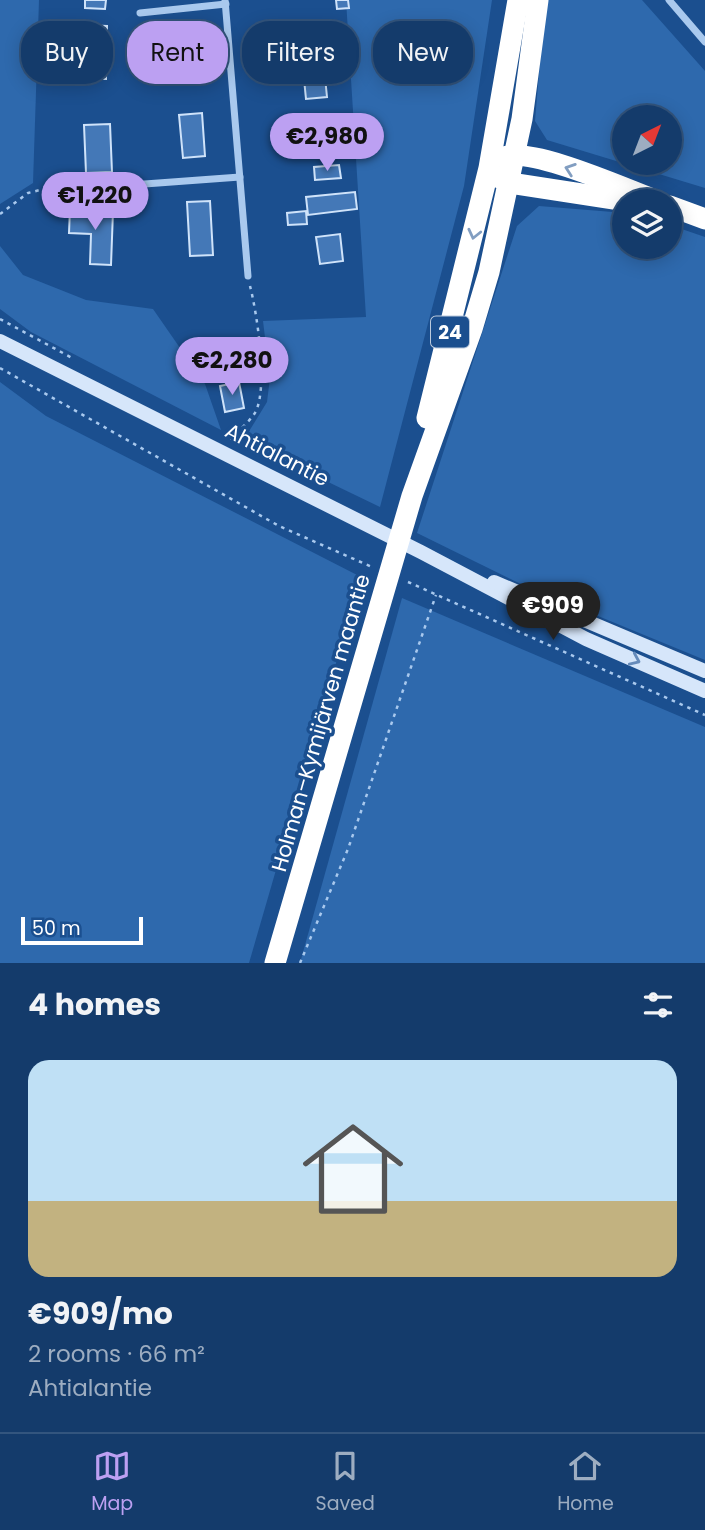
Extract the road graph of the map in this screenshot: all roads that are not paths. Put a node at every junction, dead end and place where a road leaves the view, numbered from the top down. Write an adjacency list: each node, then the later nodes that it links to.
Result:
1 (519, 0): 8 (highway, Holman–Kymijärven maantie / 24)
2 (538, 0): 7 (highway, Holman–Kymijärven maantie / 24)
3 (669, 0): 6 (street)
4 (226, 2): 5 (street); 9 (street)
5 (140, 13)
6 (705, 42)
7 (515, 154): 8 (highway); 10 (highway, Holman–Kymijärven maantie / 24); 12 (highway, one-way to 7)
8 (489, 168): 10 (highway); 18 (highway, Holman–Kymijärven maantie / 24, one-way to 18)
9 (240, 177): 11 (street); 16 (street)
10 (510, 183): 13 (highway); 18 (highway, Holman–Kymijärven maantie / 24)
11 (131, 185)
12 (624, 189)
13 (612, 198)
14 (682, 212): 15 (highway)
15 (702, 218)
16 (248, 276)
17 (0, 341): 19 (main road, Ahtialantie)
18 (412, 496): 22 (highway, Holman–Kymijärven maantie / 24)
19 (421, 552): 20 (main road, Ahtialantie); 21 (main road, Ahtialantie, one-way to 21)
20 (705, 671)
21 (705, 691)
22 (275, 963)

